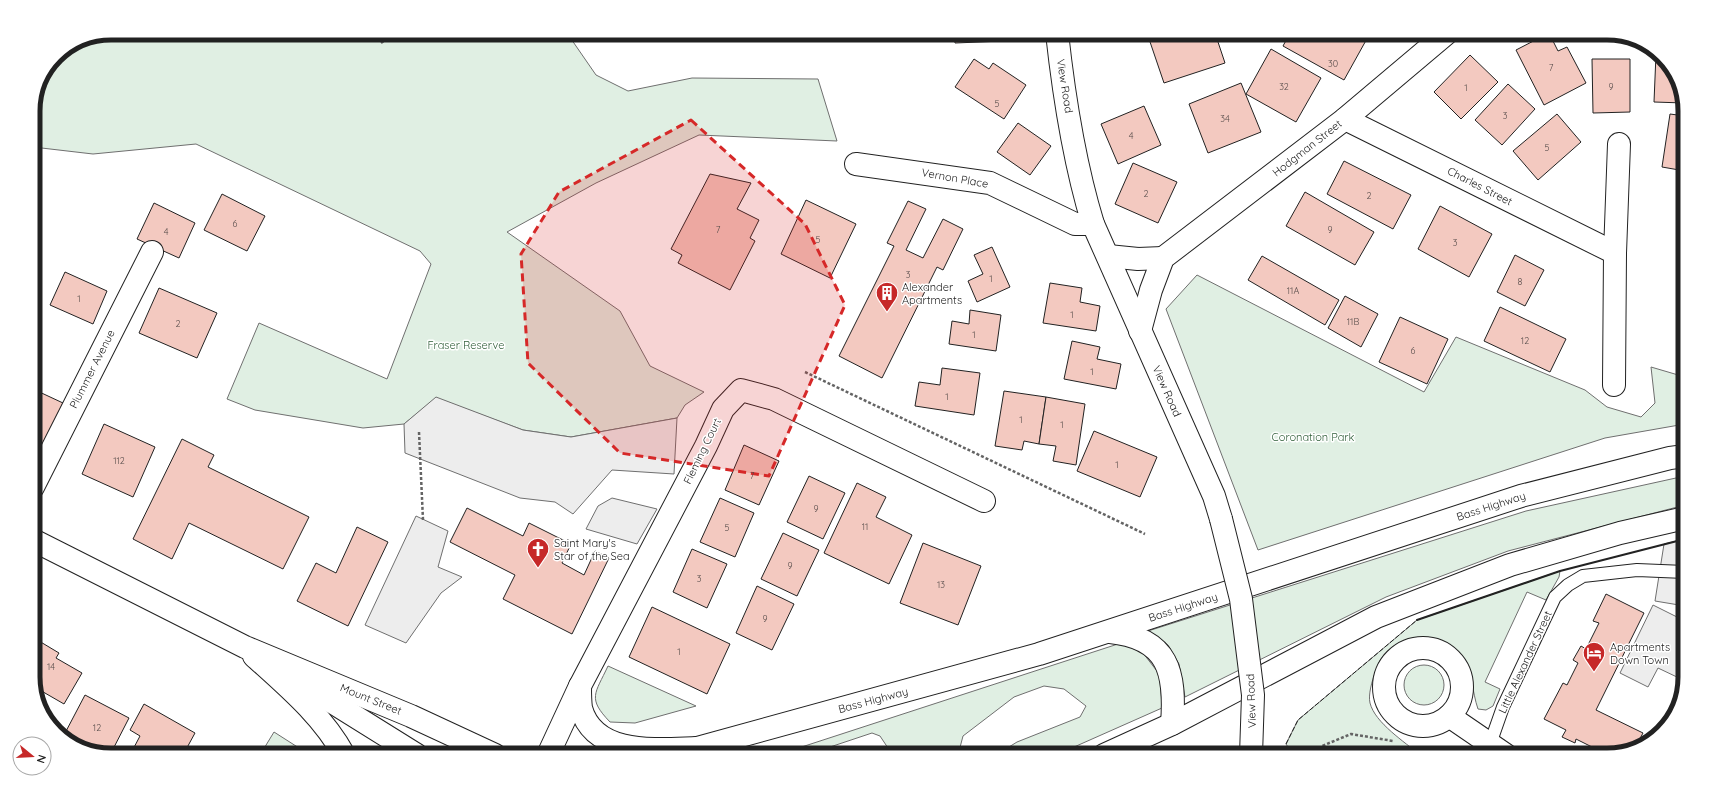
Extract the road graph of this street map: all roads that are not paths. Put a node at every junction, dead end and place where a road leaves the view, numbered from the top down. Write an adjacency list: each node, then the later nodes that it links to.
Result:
1 (1057, 40): 6 (main road, View Road)
2 (1439, 40): 3 (main road, Hodgman Street)
3 (1345, 118): 8 (main road, Charles Street); 10 (main road, Hodgman Street)
4 (1619, 144): 8 (main road)
5 (856, 164): 6 (main road, Vernon Place)
6 (1093, 224): 9 (main road, View Road)
7 (152, 252): 14 (main road, Plummer Avenue)
8 (1615, 253): 12 (main road)
9 (1108, 256): 10 (main road); 11 (main road, View Road)
10 (1164, 258): 11 (main road)
11 (1140, 331): 31 (main road, View Road, bridge)
12 (1614, 385)
13 (1678, 457): 19 (main road, Bass Highway)
14 (40, 472)
15 (984, 501): 21 (main road, Fleming Court)
16 (1678, 520): 23 (main road)
17 (40, 544): 20 (main road, Mount Street)
18 (1678, 572): 33 (lane, Little Alexander Street)
19 (1110, 632): 23 (main road); 29 (main road, Bass Highway)
20 (245, 647): 24 (main road); 25 (main road, Mount Street); 26 (main road, Mount Street)
21 (580, 686): 27 (main road, Fleming Court); 28 (main road, Bass Highway)
22 (1449, 716): 32 (main road)
23 (1172, 724): 30 (main road)
24 (340, 748)
25 (406, 748)
26 (479, 748)
27 (551, 748)
28 (640, 748)
29 (702, 748)
30 (1119, 748)
31 (1250, 748)
32 (1497, 748)
33 (1498, 748)

